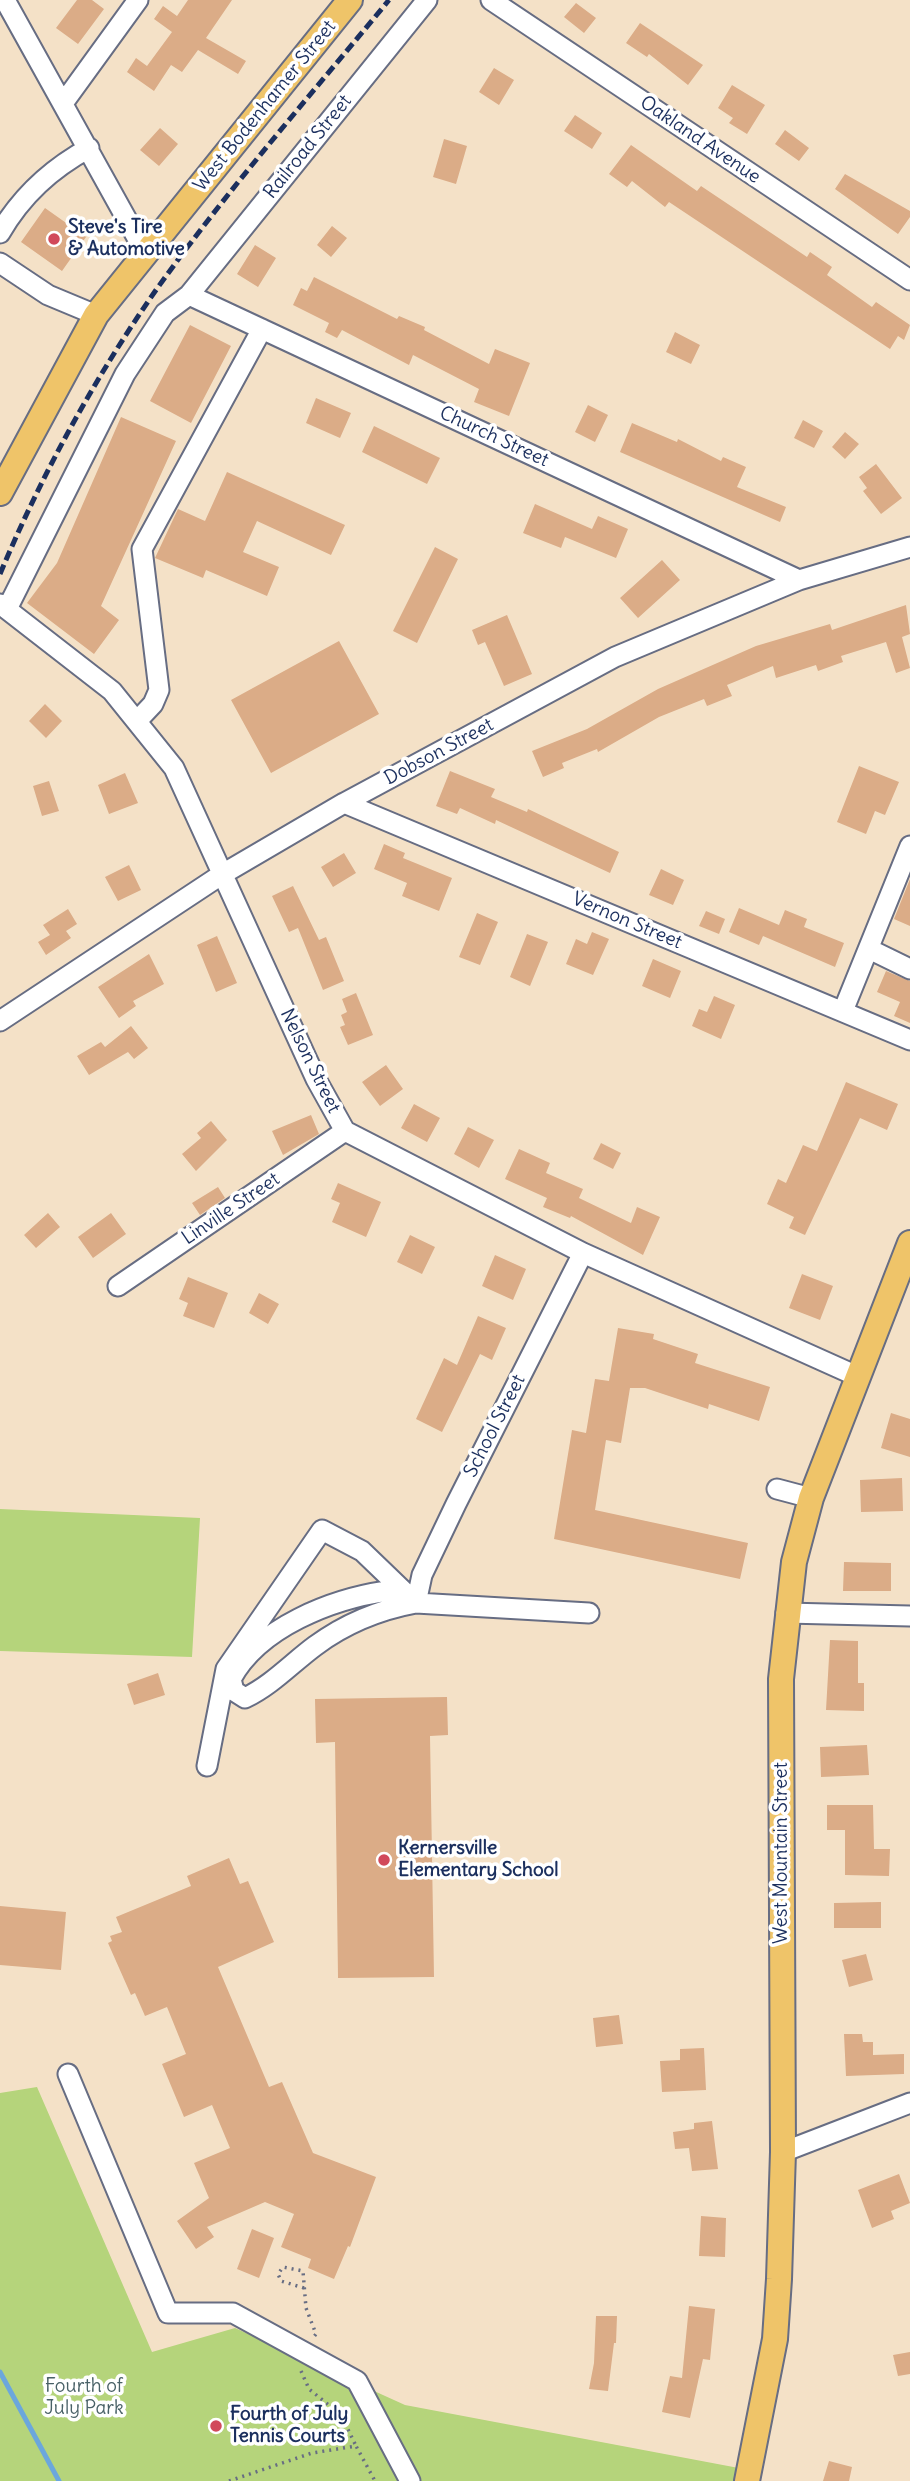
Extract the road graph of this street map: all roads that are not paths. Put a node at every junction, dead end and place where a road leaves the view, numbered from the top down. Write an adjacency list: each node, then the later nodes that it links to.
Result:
1 (5, 0): 6 (street)
2 (138, 0): 6 (street)
3 (350, 0): 9 (main road, West Bodenhamer Street)
4 (427, 0): 12 (street, Railroad Street)
5 (491, 0): 11 (street, Oakland Avenue)
6 (64, 102): 7 (street)
7 (89, 148): 8 (street); 9 (street)
8 (0, 233)
9 (146, 254): 13 (main road, West Bodenhamer Street)
10 (0, 262): 13 (street)
11 (910, 280)
12 (189, 295): 14 (street, Church Street); 18 (street, Railroad Street)
13 (96, 315): 15 (main road, West Bodenhamer Street)
14 (262, 329): 17 (street, Church Street); 19 (street)
15 (0, 493)
16 (910, 547): 17 (street, Dobson Street)
17 (799, 580): 20 (street, Dobson Street)
18 (3, 607): 19 (street, Nelson Street)
19 (137, 722): 22 (street, Nelson Street)
20 (344, 803): 22 (street, Dobson Street); 25 (street, Vernon Street)
21 (910, 846): 23 (street)
22 (221, 875): 26 (street, Dobson Street); 28 (street, Nelson Street)
23 (869, 949): 24 (street); 25 (street)
24 (910, 969)
25 (843, 1012): 27 (street, Vernon Street)
26 (0, 1021)
27 (910, 1040)
28 (345, 1131): 30 (street, Nelson Street); 31 (street, Linville Street)
29 (910, 1243): 32 (main road, West Mountain Street)
30 (583, 1253): 32 (street, Nelson Street); 35 (street, School Street)
31 (118, 1286)
32 (859, 1377): 34 (main road, West Mountain Street)
33 (777, 1489): 34 (street)
34 (811, 1498): 37 (main road, West Mountain Street)
35 (416, 1603): 35 (street); 36 (street); 39 (street)
36 (589, 1613)
37 (786, 1614): 38 (street); 42 (main road, West Mountain Street)
38 (910, 1616)
39 (207, 1766)
40 (68, 2074): 43 (street)
41 (910, 2103): 42 (street)
42 (783, 2152): 44 (main road, West Mountain Street)
43 (410, 2481)
44 (747, 2481)

